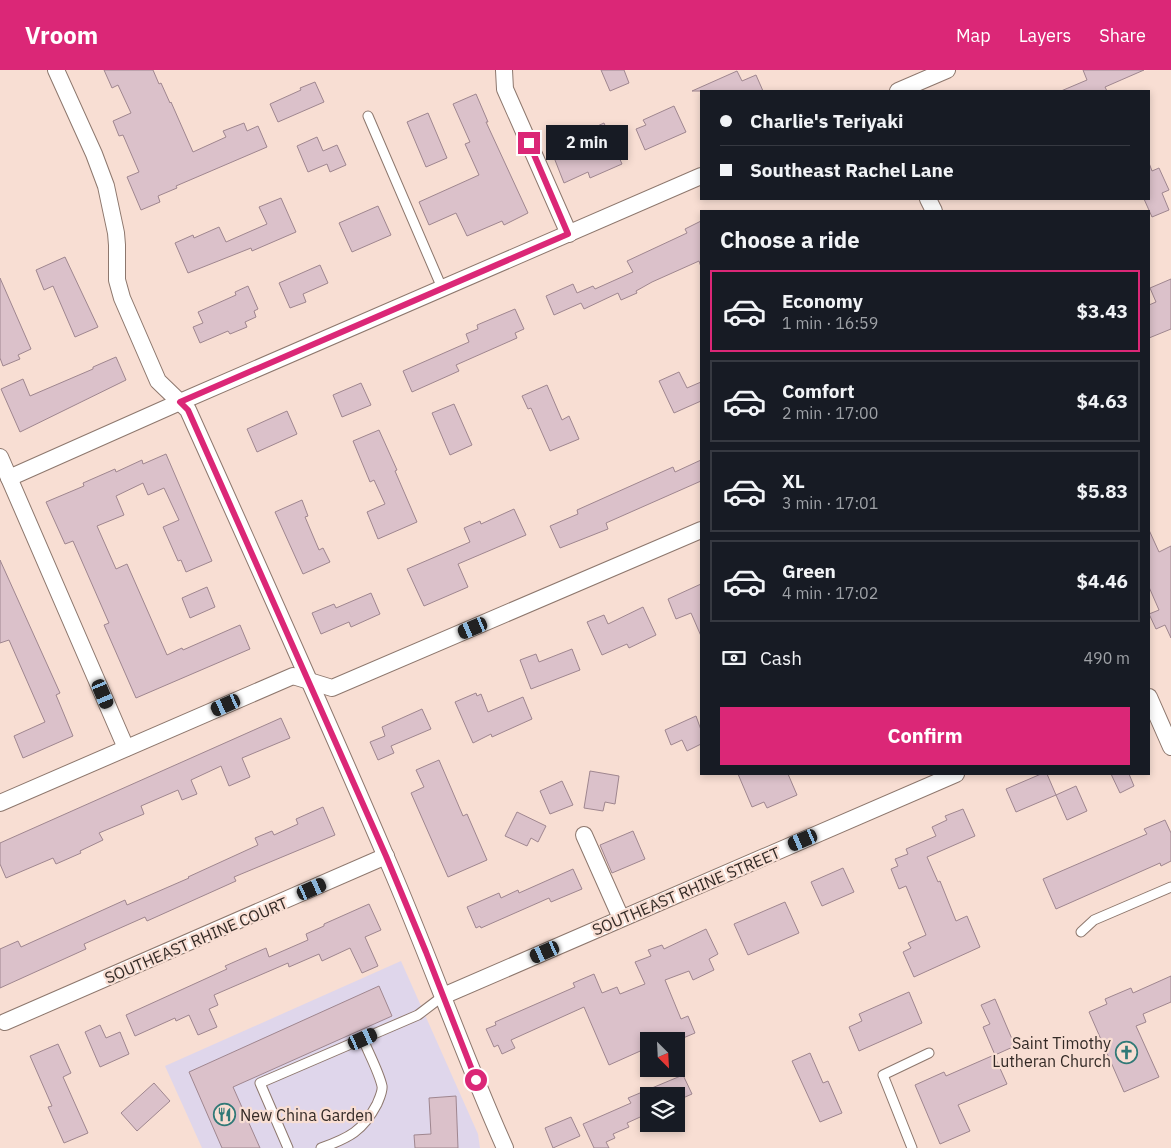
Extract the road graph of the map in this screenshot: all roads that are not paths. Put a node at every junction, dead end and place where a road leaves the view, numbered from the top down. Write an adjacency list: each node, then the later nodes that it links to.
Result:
1 (56, 70): 9 (street)
2 (504, 70): 7 (street)
3 (947, 70): 4 (street)
4 (900, 90)
5 (368, 116): 8 (lane)
6 (700, 176): 7 (street)
7 (568, 234): 8 (street)
8 (442, 288): 9 (street)
9 (180, 402): 11 (street); 13 (street)
10 (0, 457): 11 (street)
11 (10, 478): 16 (street)
12 (700, 530): 13 (street)
13 (309, 681): 16 (street); 20 (street)
14 (1150, 699): 15 (street)
15 (1171, 747)
16 (126, 748): 18 (street)
17 (954, 775): 22 (street, SOUTHEAST RHINE STREET)
18 (0, 803)
19 (584, 835): 22 (street)
20 (386, 856): 24 (street); 25 (street, SOUTHEAST RHINE COURT)
21 (1171, 887): 23 (lane)
22 (621, 918): 24 (street, SOUTHEAST RHINE STREET)
23 (1081, 932)
24 (444, 996): 26 (lane); 30 (street)
25 (5, 1022)
26 (363, 1039): 28 (lane); 29 (lane)
27 (929, 1053): 31 (lane)
28 (288, 1148)
29 (321, 1148)
30 (505, 1148)
31 (912, 1148)

